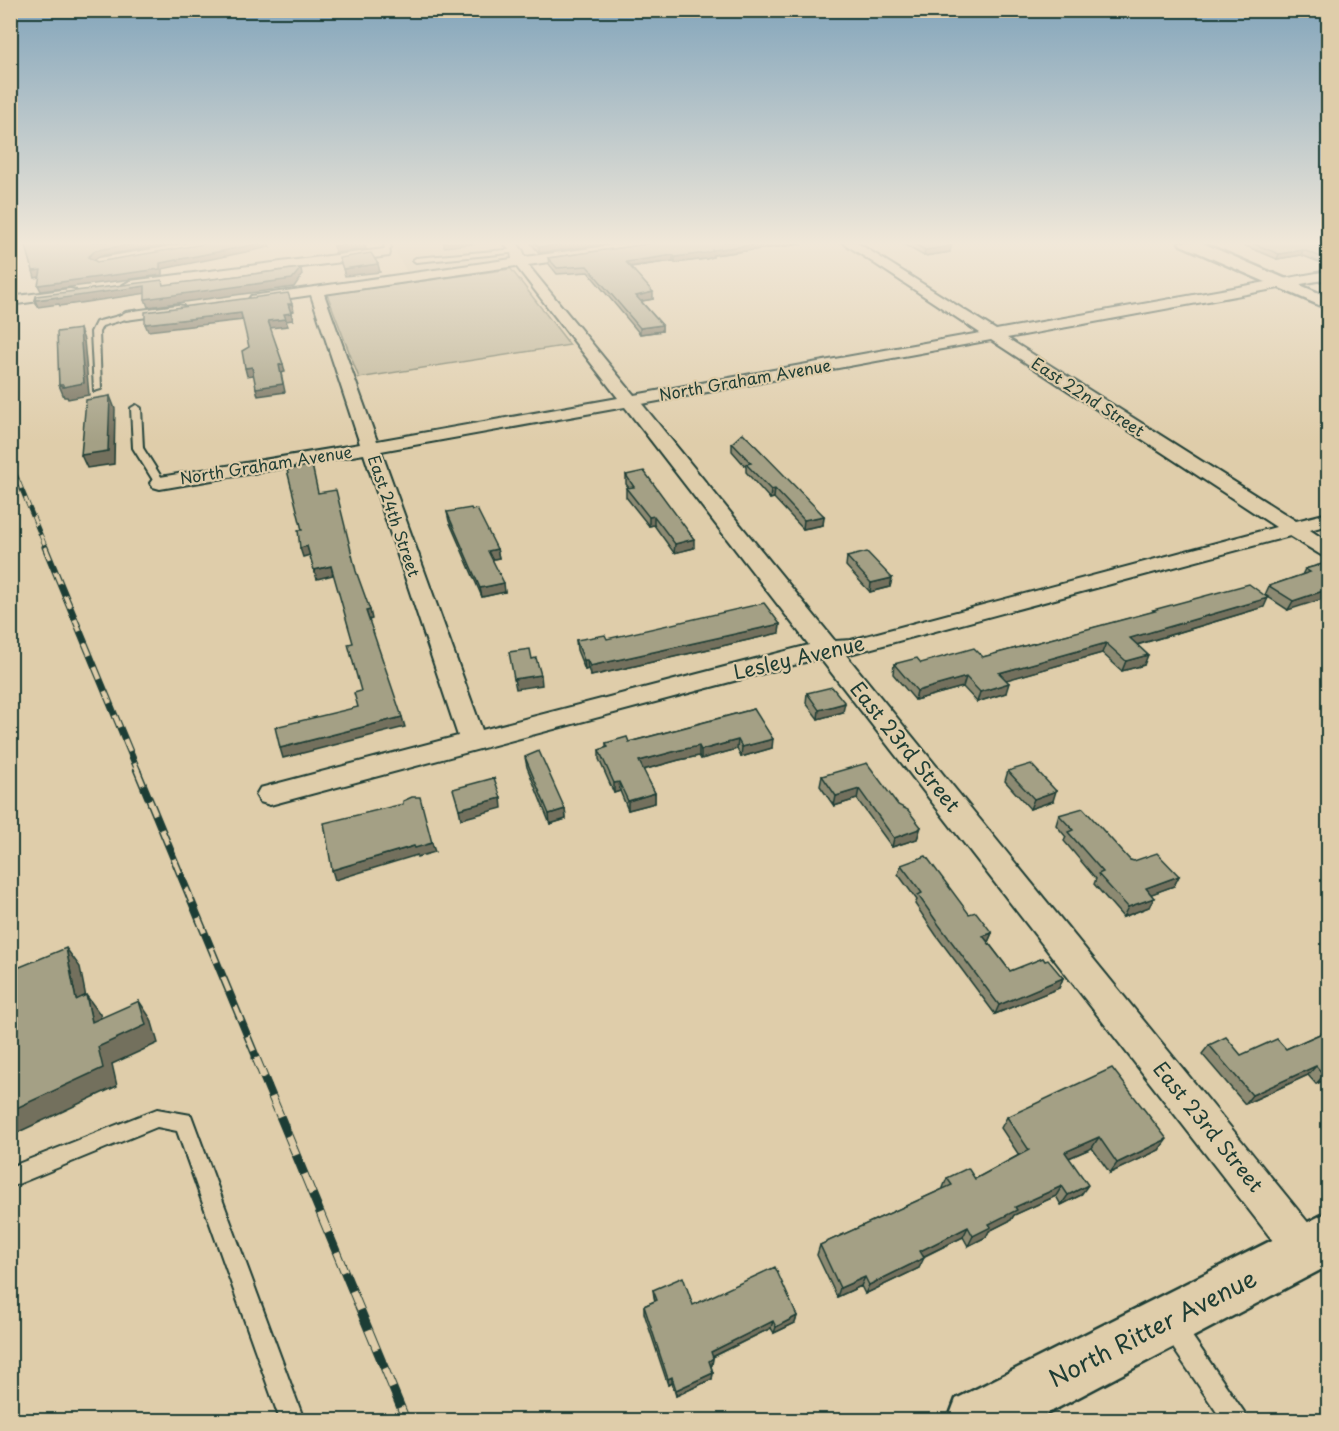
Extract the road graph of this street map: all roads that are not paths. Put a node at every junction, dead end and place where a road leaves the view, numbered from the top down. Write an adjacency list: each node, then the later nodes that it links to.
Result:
1 (180, 309): 6 (street)
2 (322, 309): 11 (street, East 24th Street)
3 (557, 309): 9 (street, East 23rd Street)
4 (951, 309): 7 (street, East 22nd Street)
5 (1141, 309): 7 (street, North Graham Avenue)
6 (126, 316): 8 (lane)
7 (993, 336): 9 (street, North Graham Avenue); 14 (street, East 22nd Street)
8 (98, 389)
9 (630, 401): 11 (street, North Graham Avenue); 16 (street, East 23rd Street)
10 (136, 408): 12 (lane)
11 (370, 448): 12 (street, North Graham Avenue); 17 (street, East 24th Street)
12 (160, 483)
13 (1329, 519): 14 (street, Lesley Avenue)
14 (1293, 528): 15 (street, East 22nd Street); 16 (street, Lesley Avenue)
15 (1329, 551)
16 (828, 650): 17 (street, Lesley Avenue); 20 (street, East 23rd Street)
17 (473, 742): 18 (street, Lesley Avenue)
18 (270, 795)
19 (13, 1176): 22 (lane)
20 (1317, 1244): 21 (main road, North Ritter Avenue)
21 (1169, 1321): 23 (main road, North Ritter Avenue); 24 (lane)
22 (292, 1420)
23 (976, 1420)
24 (1236, 1420)

